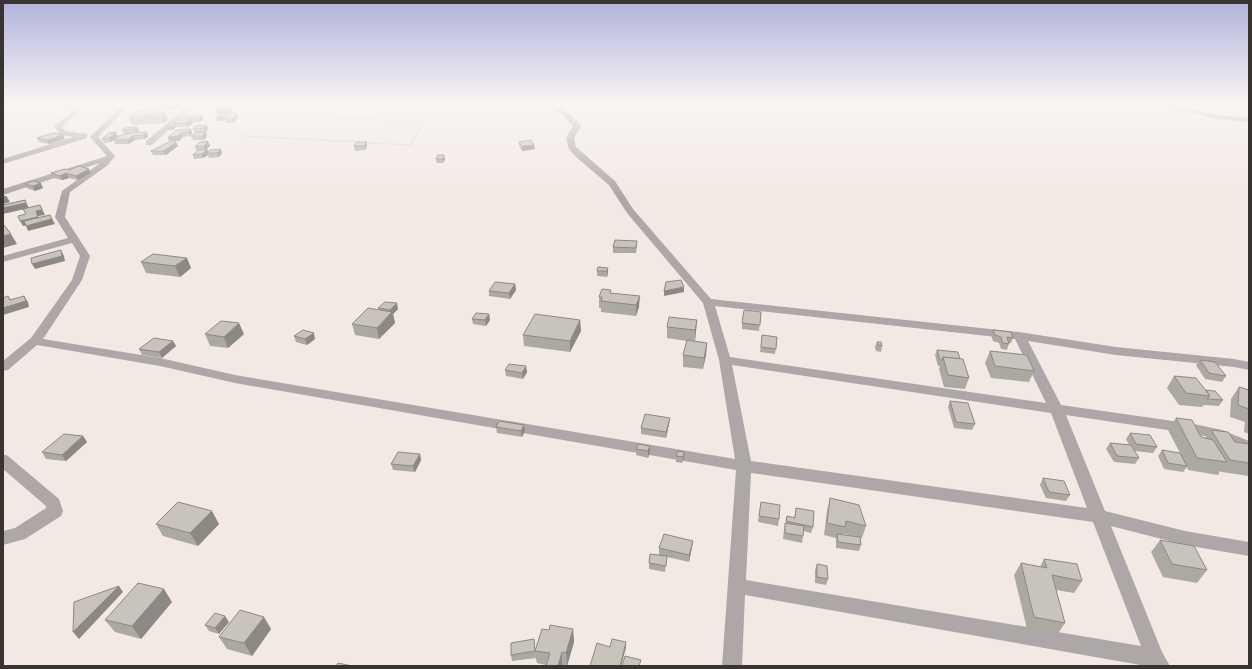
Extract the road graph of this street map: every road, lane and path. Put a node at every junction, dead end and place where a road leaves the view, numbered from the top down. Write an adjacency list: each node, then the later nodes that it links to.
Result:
1 (84, 135): 5 (street)
2 (158, 135): 7 (street)
3 (416, 135): 6 (path)
4 (571, 135): 13 (street)
5 (89, 136): 8 (street); 9 (street)
6 (242, 136)
7 (149, 143)
8 (110, 157): 10 (street); 11 (street)
9 (3, 162)
10 (3, 192)
11 (74, 239): 12 (street); 15 (street)
12 (3, 259)
13 (708, 302): 14 (street); 16 (street)
14 (1020, 336): 17 (street); 19 (street)
15 (35, 341): 18 (street); 22 (street)
16 (726, 360): 19 (street); 22 (street)
17 (1249, 366)
18 (3, 367)
19 (1056, 408): 20 (street); 23 (street)
20 (1249, 447)
21 (3, 460): 24 (street)
22 (744, 466): 23 (street); 26 (street)
23 (1099, 516): 25 (street); 27 (street)
24 (3, 538)
25 (1249, 549)
26 (737, 586): 27 (street); 28 (street)
27 (1158, 662)
28 (732, 666)

